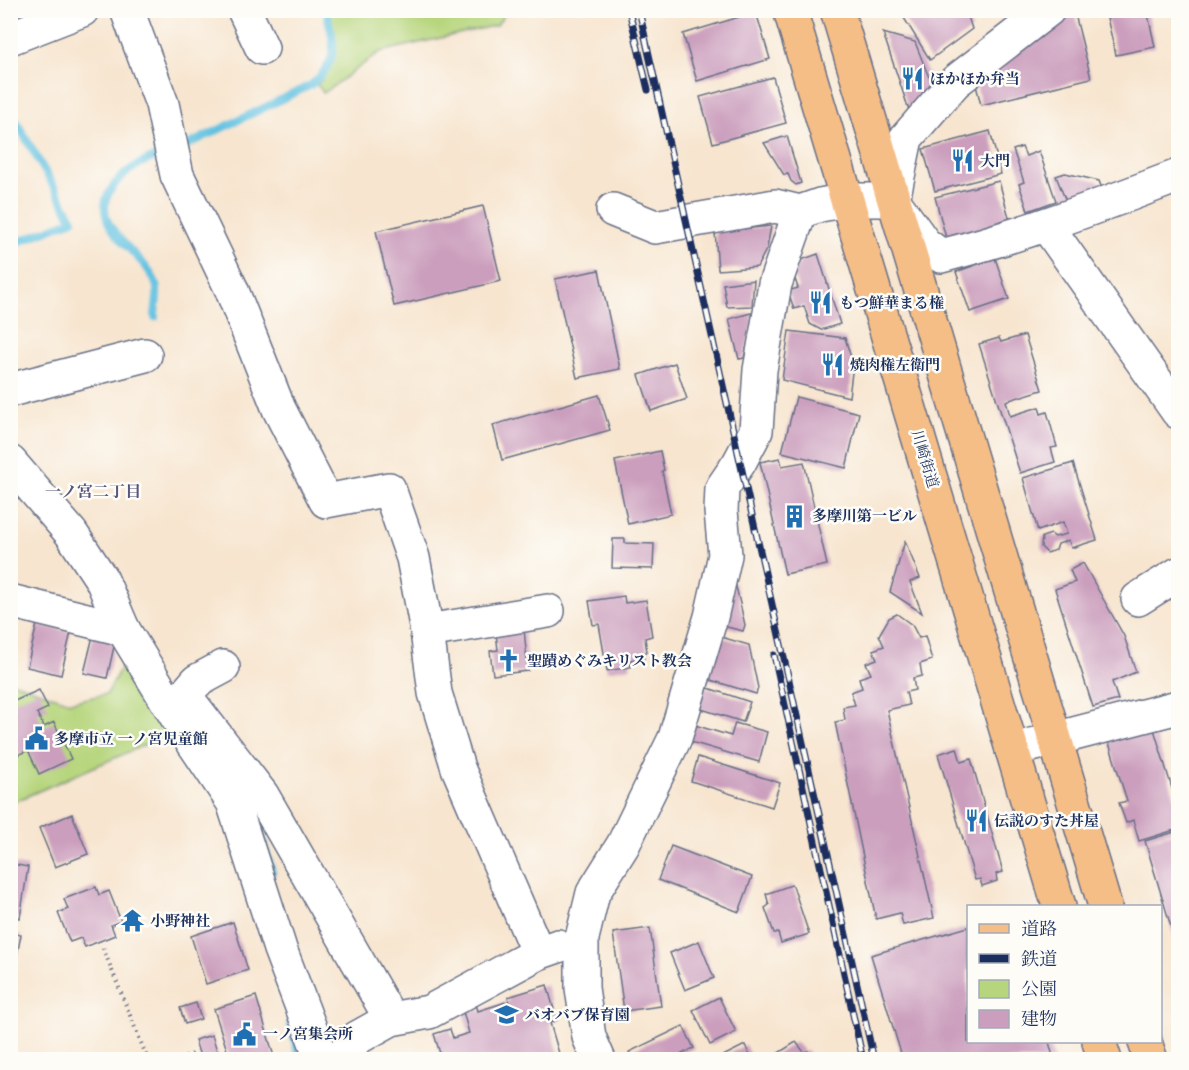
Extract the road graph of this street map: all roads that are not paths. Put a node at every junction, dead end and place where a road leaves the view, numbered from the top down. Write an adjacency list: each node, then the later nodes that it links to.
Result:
1 (82, 10): 7 (street)
2 (128, 10): 24 (street)
3 (244, 10): 8 (street)
4 (790, 10): 10 (main road, 川崎街道)
5 (837, 10): 11 (main road)
6 (1048, 10): 11 (street)
7 (10, 38)
8 (262, 48)
9 (1179, 176): 14 (street)
10 (847, 200): 11 (street); 13 (street); 29 (main road, 川崎街道)
11 (893, 200): 14 (street); 28 (main road)
12 (613, 210): 13 (street)
13 (800, 212): 32 (street)
14 (1047, 226): 17 (street)
15 (146, 355): 16 (street)
16 (10, 390)
17 (1179, 412)
18 (10, 462): 23 (street)
19 (1179, 574): 20 (street)
20 (1138, 599)
21 (10, 601): 23 (street)
22 (548, 611): 24 (street)
23 (123, 629): 26 (street)
24 (427, 631): 33 (street)
25 (223, 667): 26 (street)
26 (177, 700): 34 (street); 37 (street)
27 (1179, 707): 28 (street)
28 (1054, 739): 29 (street); 31 (main road)
29 (1012, 750): 30 (main road, 川崎街道)
30 (1059, 905)
31 (1105, 905)
32 (582, 938): 33 (street); 39 (street)
33 (538, 953): 34 (street)
34 (392, 1019): 38 (street)
35 (1100, 1043): 40 (main road)
36 (1146, 1043): 41 (main road)
37 (322, 1059)
38 (338, 1059)
39 (599, 1059)
40 (1105, 1059)
41 (1151, 1059)

